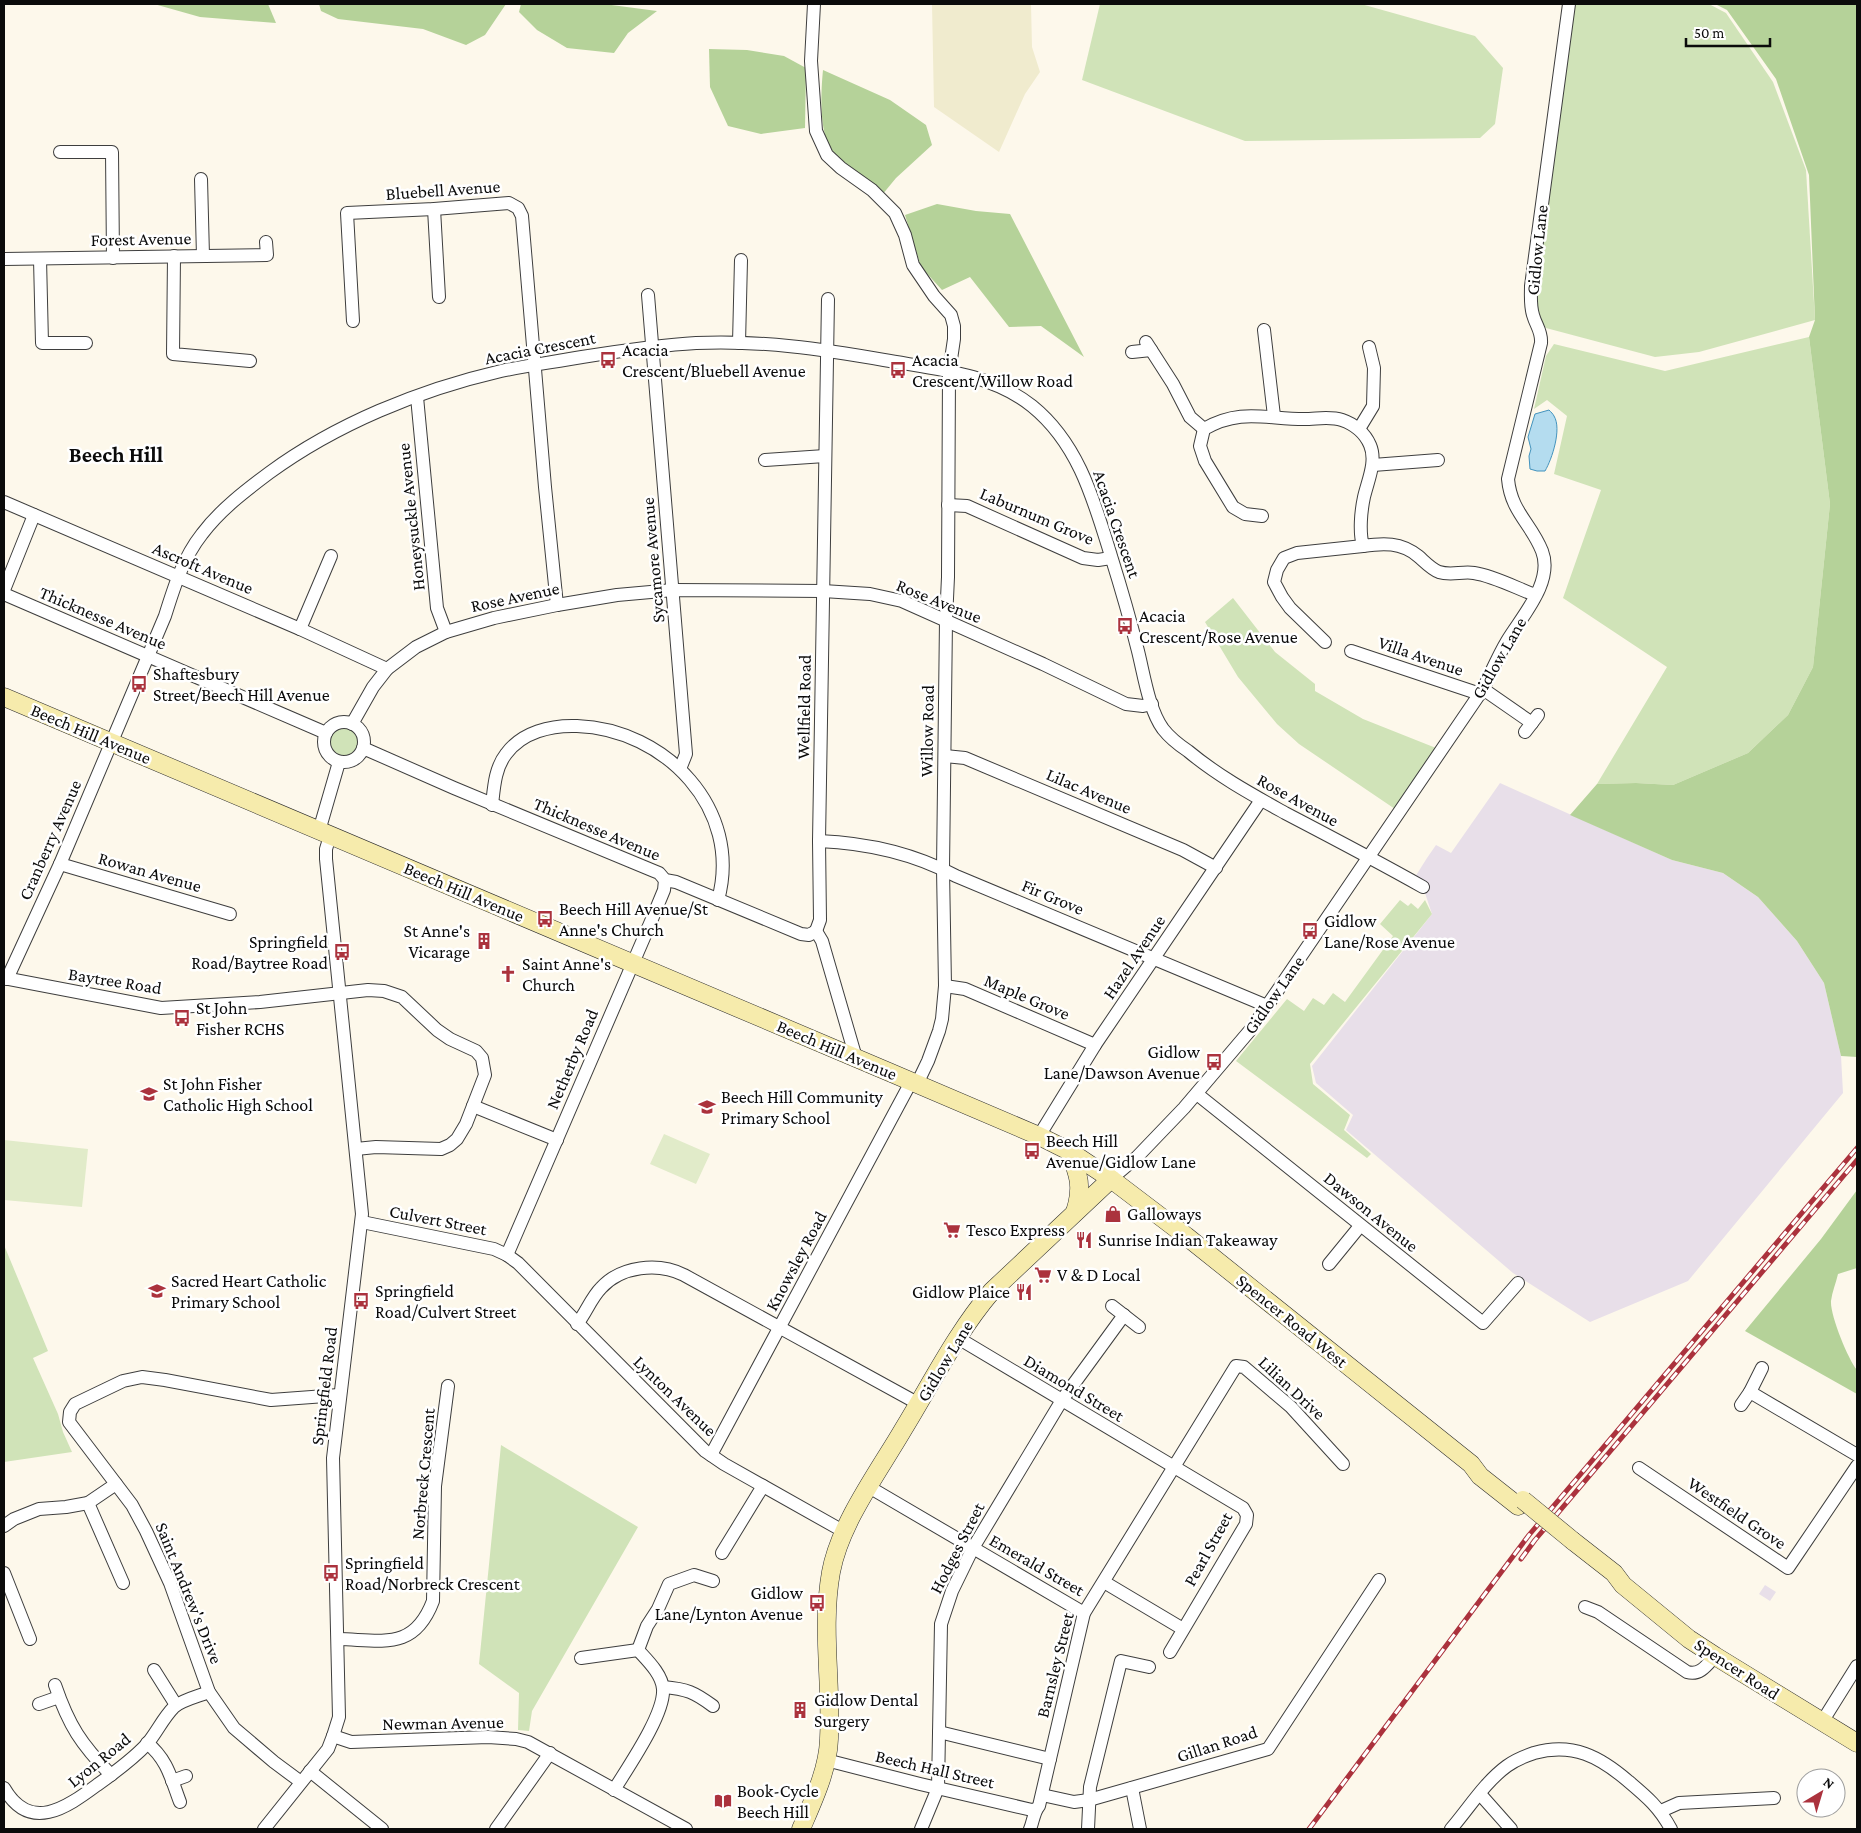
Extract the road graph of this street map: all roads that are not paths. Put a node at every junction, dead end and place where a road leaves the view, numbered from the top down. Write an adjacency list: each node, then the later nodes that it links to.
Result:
1 (814, 4): 26 (street, Willow Road)
2 (1569, 4): 47 (street, Gidlow Lane)
3 (60, 152): 9 (street)
4 (202, 179): 8 (street)
5 (434, 209): 14 (street); 16 (street, Bluebell Avenue); 25 (street, Bluebell Avenue)
6 (266, 242): 8 (street, Forest Avenue)
7 (174, 256): 8 (street, Forest Avenue); 9 (street, Forest Avenue); 24 (street)
8 (203, 256)
9 (113, 258): 11 (street, Forest Avenue)
10 (4, 259): 11 (street, Forest Avenue)
11 (40, 259): 18 (street)
12 (742, 260): 19 (street)
13 (648, 295): 21 (street, Sycamore Avenue)
14 (439, 297)
15 (828, 299): 22 (street, Wellfield Road)
16 (353, 321)
17 (1264, 330): 28 (street)
18 (86, 343)
19 (740, 343): 21 (street, Acacia Crescent); 22 (street, Acacia Crescent)
20 (1369, 347): 30 (street)
21 (652, 348): 25 (street, Acacia Crescent); 44 (street, Sycamore Avenue)
22 (827, 350): 26 (street, Acacia Crescent); 31 (street, Wellfield Road)
23 (1132, 352): 29 (street)
24 (250, 361)
25 (535, 365): 27 (street, Acacia Crescent); 48 (street, Bluebell Avenue)
26 (949, 372): 36 (street, Willow Road); 41 (street, Acacia Crescent)
27 (417, 397): 42 (street, Acacia Crescent); 51 (street, Honeysuckle Avenue)
28 (1274, 416): 29 (street); 30 (street)
29 (1204, 429): 38 (street)
30 (1359, 429): 34 (street)
31 (825, 456): 32 (street); 45 (street, Wellfield Road)
32 (765, 460)
33 (1438, 460): 34 (street)
34 (1373, 465): 39 (street)
35 (4, 502): 37 (street, Ascroft Avenue)
36 (948, 505): 41 (street, Laburnum Grove); 49 (street, Willow Road)
37 (34, 515): 42 (street, Ascroft Avenue); 43 (street)
38 (1262, 516)
39 (1363, 546): 47 (street); 52 (street)
40 (331, 556): 50 (street)
41 (1111, 558): 58 (street, Acacia Crescent)
42 (178, 577): 50 (street, Ascroft Avenue); 54 (street, Acacia Crescent)
43 (4, 590)
44 (673, 590): 45 (street, Rose Avenue); 48 (street, Rose Avenue); 66 (street, Sycamore Avenue)
45 (823, 591): 49 (street, Rose Avenue); 70 (street, Wellfield Road)
46 (4, 594): 54 (street, Thicknesse Avenue)
47 (1535, 595): 56 (street, Gidlow Lane)
48 (556, 605): 51 (street, Rose Avenue)
49 (946, 620): 58 (street, Rose Avenue); 64 (street, Willow Road)
50 (300, 629): 55 (street, Ascroft Avenue)
51 (446, 632): 55 (street, Rose Avenue)
52 (1325, 642)
53 (1351, 650): 56 (street, Villa Avenue)
54 (147, 656): 61 (street, Thicknesse Avenue); 62 (street, Cranberry Avenue)
55 (387, 669): 60 (street, Rose Avenue)
56 (1481, 692): 59 (street, Villa Avenue); 71 (street, Gidlow Lane)
57 (4, 697): 62 (street, Beech Hill Avenue)
58 (1152, 704): 67 (street, Rose Avenue)
59 (1532, 723)
60 (352, 724): 61 (street); 63 (street)
61 (326, 733): 65 (street)
62 (112, 742): 69 (street, Beech Hill Avenue); 72 (street, Cranberry Avenue)
63 (363, 748): 65 (street); 68 (street, Thicknesse Avenue)
64 (945, 756): 73 (street, Lilac Avenue); 74 (street, Willow Road)
65 (339, 762): 69 (street)
66 (680, 769): 68 (street); 77 (street)
67 (1261, 800): 71 (street, Rose Avenue); 73 (street, Hazel Avenue)
68 (492, 804): 75 (street, Thicknesse Avenue)
69 (324, 833): 81 (street, Beech Hill Avenue); 84 (street, Springfield Road)
70 (819, 841): 74 (street, Fir Grove); 79 (street, Wellfield Road)
71 (1369, 857): 76 (street, Rose Avenue); 85 (street, Gidlow Lane)
72 (60, 864): 78 (street, Rowan Avenue); 82 (street, Cranberry Avenue)
73 (1216, 868): 80 (street, Hazel Avenue)
74 (943, 869): 80 (street, Fir Grove); 83 (street, Willow Road)
75 (665, 880): 77 (street, Thicknesse Avenue); 81 (street, Netherby Road)
76 (1423, 887)
77 (718, 900): 79 (street, Thicknesse Avenue)
78 (230, 914)
79 (816, 931): 87 (street)
80 (1154, 958): 85 (street, Fir Grove); 86 (street, Hazel Avenue)
81 (632, 963): 87 (street, Beech Hill Avenue); 92 (street, Netherby Road)
82 (5, 978): 84 (street, Baytree Road)
83 (945, 986): 86 (street, Maple Grove); 88 (street, Willow Road)
84 (340, 994): 90 (street, Baytree Road); 93 (street, Springfield Road)
85 (1267, 1006): 89 (street, Gidlow Lane)
86 (1095, 1045): 91 (street, Hazel Avenue)
87 (856, 1058): 88 (street, Beech Hill Avenue)
88 (914, 1083): 91 (street, Beech Hill Avenue); 106 (street, Knowsley Road)
89 (1197, 1094): 95 (street, Gidlow Lane); 98 (street, Dawson Avenue)
90 (473, 1106): 92 (street); 93 (street, Baytree Road)
91 (1039, 1136): 94 (street, Beech Hill Avenue)
92 (557, 1140): 99 (street, Netherby Road)
93 (356, 1149): 97 (street, Springfield Road)
94 (1070, 1151): 95 (street, Beech Hill Avenue); 96 (street)
95 (1112, 1179): 96 (street, Gidlow Lane); 127 (street, Spencer Road West)
96 (1075, 1212): 107 (street, Gidlow Lane)
97 (362, 1222): 99 (street, Culvert Street); 111 (street, Springfield Road)
98 (1360, 1226): 100 (street); 101 (street, Dawson Avenue)
99 (507, 1255): 104 (street, Lynton Avenue)
100 (1329, 1264)
101 (1518, 1283)
102 (1112, 1306): 103 (street)
103 (1124, 1315): 105 (street); 112 (street, Hodges Street)
104 (576, 1324): 106 (street); 115 (street, Lynton Avenue)
105 (1139, 1326)
106 (780, 1328): 113 (street); 115 (street, Knowsley Road)
107 (958, 1338): 112 (street, Diamond Street); 113 (street, Gidlow Lane)
108 (1762, 1368): 110 (street)
109 (448, 1386): 139 (street, Norbreck Crescent)
110 (1750, 1392): 114 (street); 116 (street)
111 (339, 1395): 121 (street, Saint Andrew's Drive); 139 (street, Springfield Road)
112 (1062, 1400): 119 (street, Diamond Street); 128 (street, Hodges Street)
113 (919, 1404): 123 (street, Gidlow Lane)
114 (1741, 1405)
115 (711, 1455): 122 (street, Lynton Avenue)
116 (1857, 1455)
117 (1343, 1464): 119 (street, Lilian Drive)
118 (1857, 1466): 120 (street, Westfield Grove)
119 (1172, 1468): 133 (street, Barnsley Street); 137 (street, Pearl Street)
120 (1639, 1468)
121 (116, 1484): 124 (street); 148 (street, Saint Andrew's Drive)
122 (763, 1486): 126 (street, Lynton Avenue); 129 (street)
123 (869, 1487): 126 (street, Gidlow Lane); 128 (street, Emerald Street)
124 (88, 1503): 125 (street); 134 (street)
125 (4, 1526)
126 (843, 1531): 159 (street, Gidlow Lane)
127 (1571, 1544): 142 (street, Spencer Road)
128 (973, 1548): 136 (street, Emerald Street); 153 (street, Hodges Street)
129 (722, 1553)
130 (4, 1573): 138 (street)
131 (1380, 1580): 167 (street, Gillan Road)
132 (713, 1581): 140 (street)
133 (1104, 1582): 136 (street, Barnsley Street); 137 (street)
134 (124, 1583)
135 (1585, 1607): 142 (street)
136 (1084, 1613): 158 (street, Barnsley Street)
137 (1183, 1629): 141 (street, Pearl Street)
138 (30, 1639)
139 (338, 1639): 154 (street, Springfield Road)
140 (638, 1650): 143 (street); 147 (street)
141 (1170, 1652)
142 (1715, 1656): 152 (street, Spencer Road)
143 (581, 1658)
144 (1857, 1666): 152 (street)
145 (1148, 1667): 172 (street)
146 (161, 1674): 150 (street)
147 (663, 1687): 151 (street); 168 (street)
148 (209, 1692): 150 (street, Lyon Road); 164 (street, Saint Andrew's Drive)
149 (40, 1704): 161 (street)
150 (176, 1705): 155 (street, Lyon Road)
151 (713, 1706)
152 (1822, 1722): 156 (street, Spencer Road)
153 (939, 1732): 158 (street); 166 (street, Hodges Street)
154 (333, 1736): 157 (street, Newman Avenue); 160 (street, Springfield Road)
155 (147, 1743): 161 (street, Lyon Road); 163 (street)
156 (1857, 1744)
157 (550, 1754): 168 (street, Newman Avenue); 178 (street)
158 (1050, 1759): 170 (street, Barnsley Street)
159 (826, 1760): 166 (street, Beech Hall Street); 180 (street, Gidlow Lane)
160 (310, 1771): 164 (street, Springfield Road); 177 (street)
161 (111, 1775): 165 (street, Lyon Road)
162 (186, 1776): 163 (street)
163 (172, 1781): 173 (street)
164 (301, 1782): 176 (street, Springfield Road)
165 (4, 1788)
166 (938, 1788): 174 (street, Beech Hall Street); 181 (street, Hodges Street)
167 (1132, 1788): 172 (street, Gillan Road); 184 (street)
168 (614, 1790): 179 (street, Newman Avenue)
169 (1480, 1794): 175 (street); 185 (street); 186 (street)
170 (1042, 1795): 172 (street, Gillan Road); 174 (street, Barnsley Street)
171 (1774, 1798): 175 (street)
172 (1089, 1800): 183 (street)
173 (180, 1802)
174 (1036, 1809): 182 (street, Barnsley Street)
175 (1661, 1811): 187 (street)
176 (266, 1828)
177 (382, 1829)
178 (496, 1829)
179 (686, 1829)
180 (801, 1829)
181 (920, 1829)
182 (1030, 1829)
183 (1088, 1829)
184 (1140, 1829)
185 (1452, 1829)
186 (1511, 1829)
187 (1671, 1829)

